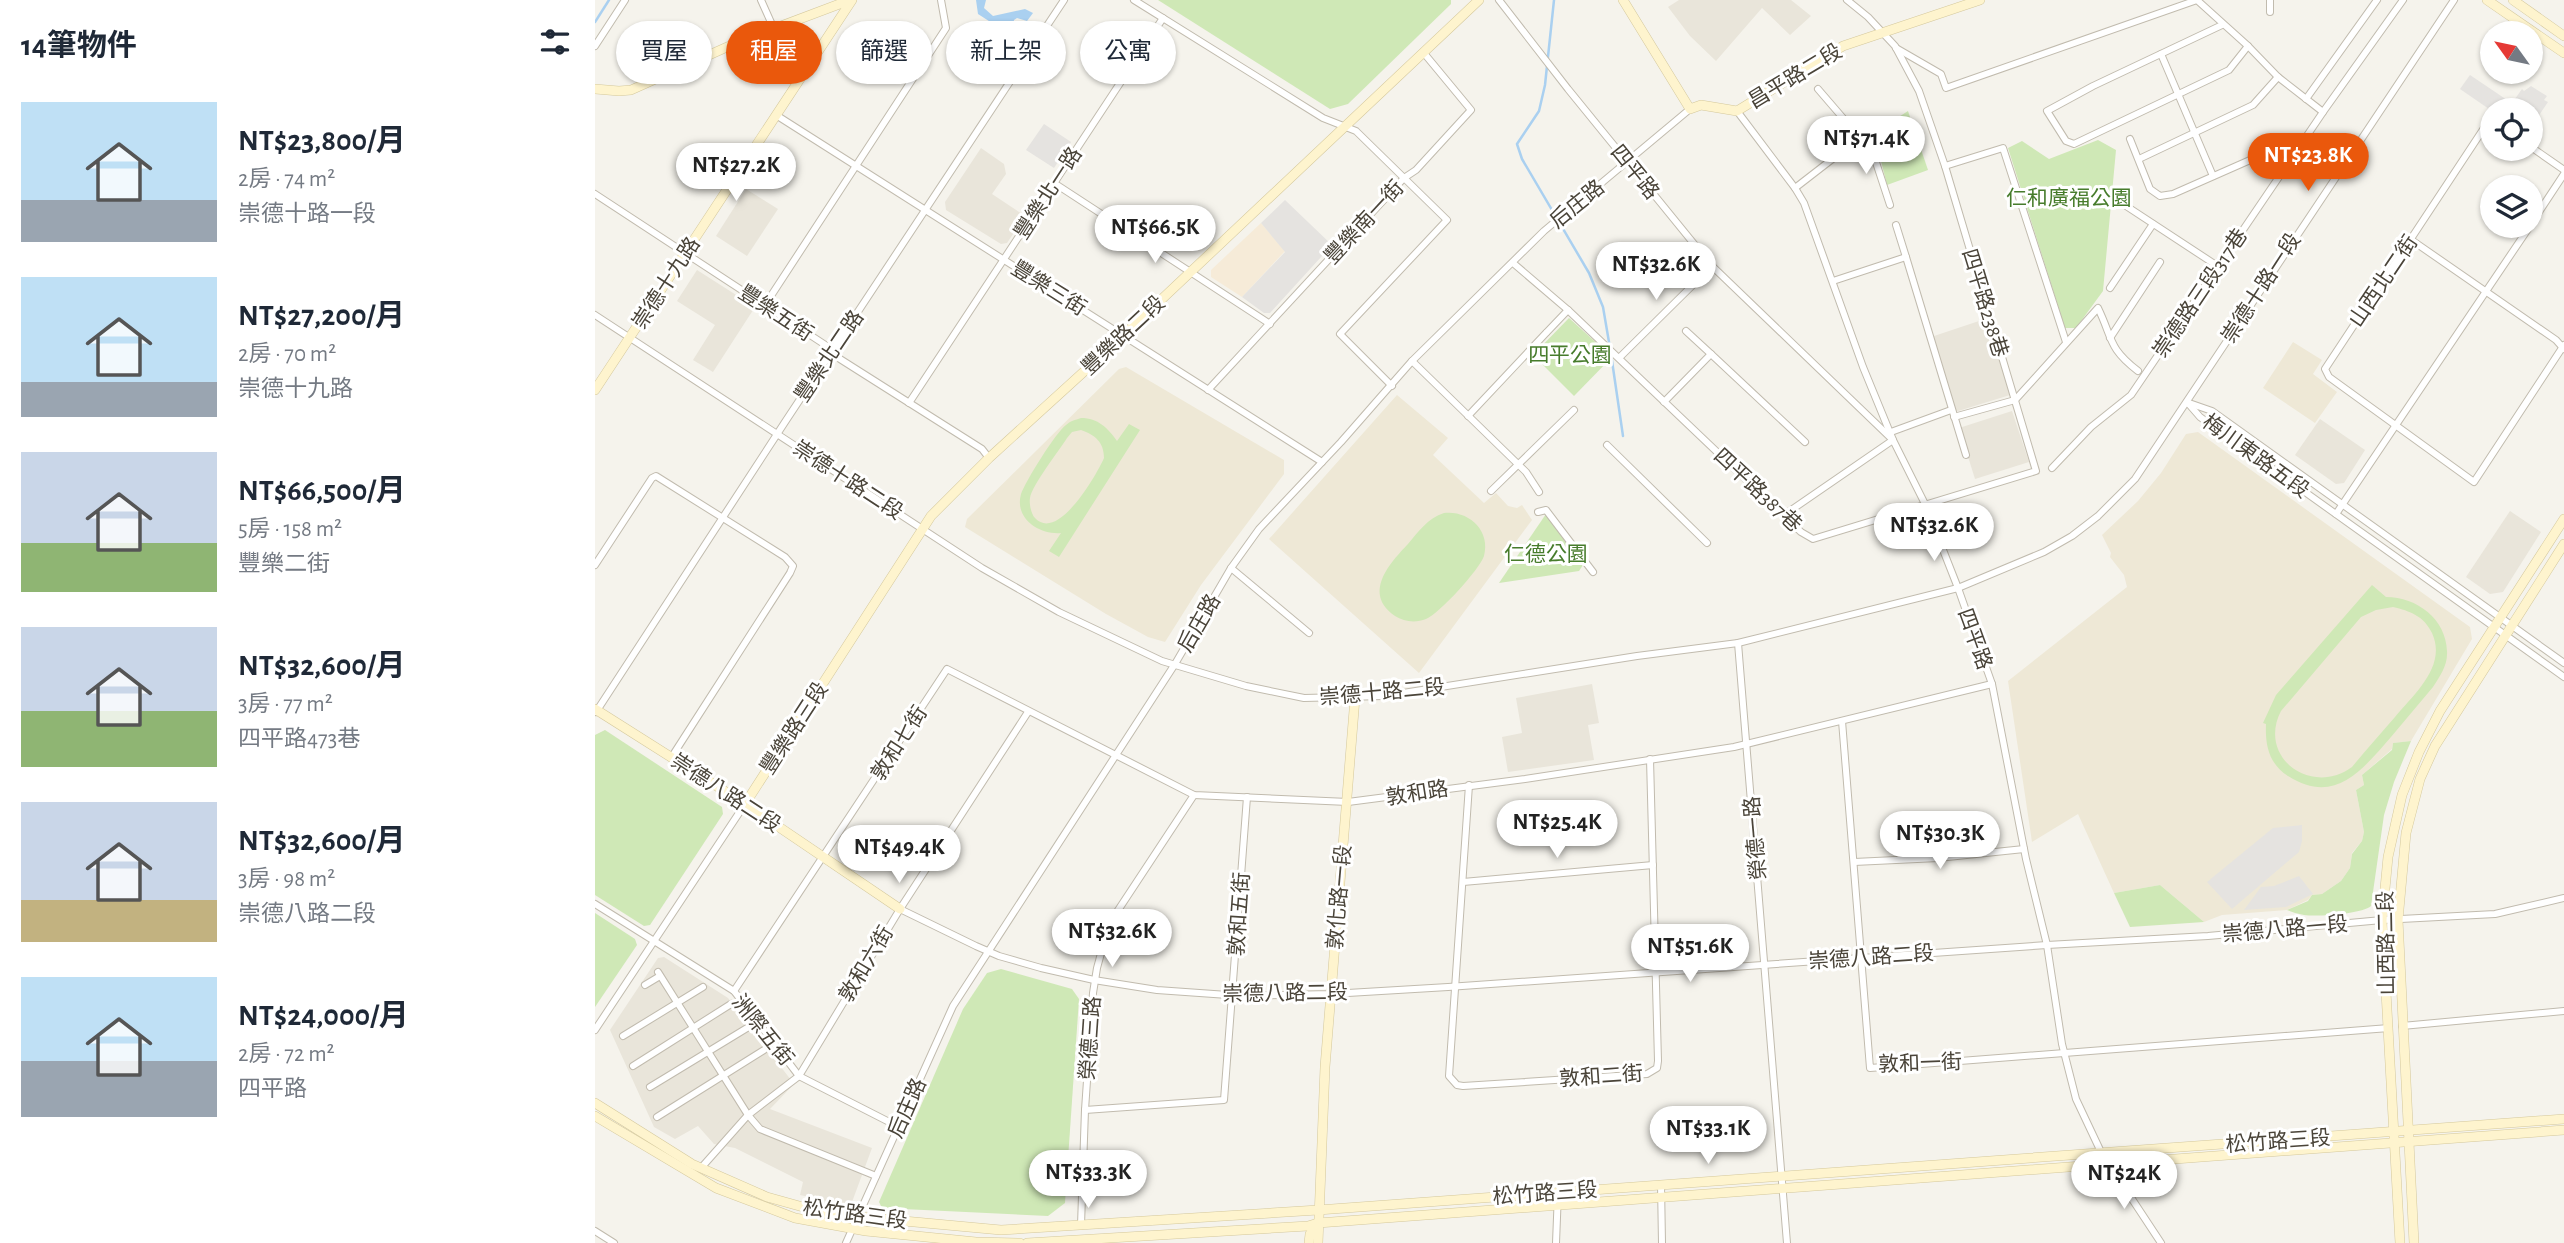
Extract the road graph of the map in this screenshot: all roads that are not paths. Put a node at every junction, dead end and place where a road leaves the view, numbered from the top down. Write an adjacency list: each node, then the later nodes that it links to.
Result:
1 (625, 0): 27 (street)
2 (761, 0): 21 (street)
3 (851, 0): 22 (street); 26 (street, 崇德十九路)
4 (941, 0): 54 (street)
5 (1064, 0): 64 (street, 豐樂北二路)
6 (1134, 0): 20 (street)
7 (1479, 0): 31 (street, 豐樂路二段)
8 (1499, 0): 52 (street, 四平路)
9 (1623, 0): 40 (street)
10 (1847, 0): 24 (street, 四平路238巷)
11 (1980, 0): 24 (street, 昌平路二段)
12 (2197, 0): 23 (street); 28 (street)
13 (2270, 0): 19 (street)
14 (2377, 0): 39 (street)
15 (2403, 0): 42 (street, 崇德路三段317巷)
16 (2454, 0): 100 (street, 崇德十路一段)
17 (2487, 0): 32 (street)
18 (2513, 0): 25 (street)
19 (2270, 12)
20 (1163, 18): 44 (street); 58 (street, 豐樂北一路)
21 (771, 21)
22 (793, 21)
23 (2222, 25): 29 (street); 33 (street)
24 (1882, 32): 28 (street, 四平路238巷); 41 (street, 昌平路二段)
25 (2564, 36)
26 (822, 44)
27 (595, 46)
28 (1895, 46): 53 (street, 四平路238巷)
29 (2248, 46): 34 (street); 38 (street)
30 (726, 49): 36 (street)
31 (1423, 52): 44 (street, 豐樂路二段); 57 (street, 豐樂南一街)
32 (2564, 53)
33 (2161, 54): 38 (street); 38 (street)
34 (2278, 77): 39 (street); 45 (street)
35 (796, 84): 43 (street, 崇德十九路)
36 (595, 89)
37 (1818, 89): 47 (street)
38 (2178, 94): 45 (street)
39 (2306, 99): 42 (street)
40 (1690, 109): 41 (street, 昌平路二段); 52 (street, 后庄路)
41 (1737, 111): 59 (street)
42 (2323, 112): 49 (street, 崇德路三段317巷)
43 (776, 115): 54 (street, 豐樂三街); 69 (street, 崇德十九路)
44 (1343, 127): 57 (street); 76 (street, 豐樂路二段)
45 (2195, 133): 51 (street); 56 (street)
46 (2480, 134): 68 (street, 山西北二街)
47 (1861, 139): 59 (street); 62 (street)
48 (2130, 139): 51 (street)
49 (2298, 149): 56 (street); 75 (street, 崇德路三段317巷)
50 (2543, 156): 55 (street)
51 (2139, 159): 56 (street)
52 (1627, 163): 73 (street, 后庄路); 74 (street, 四平路)
53 (1945, 166): 88 (street); 98 (street, 四平路238巷)
54 (857, 167): 64 (street, 豐樂三街); 80 (street)
55 (2564, 172): 63 (street)
56 (2213, 176)
57 (1404, 178): 83 (street, 豐樂南一街); 95 (street)
58 (1054, 183): 71 (street, 豐樂北一路); 76 (street)
59 (1795, 188): 77 (street)
60 (595, 194): 69 (street, 豐樂五街)
61 (2117, 200): 65 (street)
62 (1890, 205)
63 (2543, 205)
64 (927, 210): 71 (street, 豐樂三街); 90 (street, 豐樂北二路)
65 (2153, 224): 75 (street); 78 (street)
66 (1896, 225): 70 (street)
67 (2521, 238): 79 (street)
68 (2410, 239): 79 (street); 105 (street, 山西北二街)
69 (685, 253): 80 (street, 豐樂五街); 86 (street, 崇德十九路)
70 (1906, 257): 77 (street); 103 (street)
71 (1004, 260): 85 (street, 豐樂三街); 101 (street, 豐樂北一路)
72 (2161, 262): 87 (street)
73 (1513, 263): 81 (street, 四平路387巷); 93 (street, 后庄路)
74 (1712, 266): 92 (street); 108 (street, 四平路)
75 (2219, 267): 115 (street, 崇德路三段317巷)
76 (1191, 272): 83 (street); 85 (street, 豐樂路二段)
77 (1833, 281): 106 (street)
78 (2110, 288)
79 (2486, 291): 89 (street); 105 (street)
80 (765, 305): 90 (street, 豐樂五街)
81 (1568, 310): 92 (street, 四平路387巷); 104 (street)
82 (595, 315): 86 (street, 崇德十路二段)
83 (1270, 324): 97 (street, 豐樂南一街)
84 (1686, 331): 91 (street)
85 (1123, 335): 97 (street, 豐樂三街); 112 (street, 豐樂路二段)
86 (630, 338): 96 (street, 崇德十九路); 107 (street, 崇德十路二段)
87 (2110, 338): 88 (street); 94 (street)
88 (2066, 342): 98 (street)
89 (2563, 347): 105 (street)
90 (833, 349): 101 (street, 豐樂五街); 107 (street, 豐樂北二路)
91 (1711, 354): 99 (street); 109 (street)
92 (1619, 358): 99 (street, 四平路387巷)
93 (1412, 361): 95 (street, 后庄路); 104 (street)
94 (2138, 371)
95 (1392, 386): 113 (street, 后庄路)
96 (595, 390)
97 (1208, 390): 113 (street, 豐樂三街)
98 (2015, 400): 103 (street); 118 (street, 四平路238巷)
99 (1664, 402): 122 (street, 四平路387巷)
100 (2187, 402): 119 (street, 梅川東路五段); 121 (street, 梅川東路五段); 131 (street, 崇德十路二段)
101 (909, 403): 112 (street, 豐樂五街)
102 (1574, 410): 114 (street)
103 (1952, 413): 106 (street); 111 (street)
104 (1468, 416): 114 (street)
105 (2396, 426): 119 (street)
106 (1891, 432): 108 (street)
107 (777, 434): 123 (street, 豐樂北二路); 125 (street, 崇德十路二段)
108 (1893, 440): 118 (street, 四平路); 122 (street)
109 (1805, 442)
110 (1607, 445): 126 (street)
111 (1966, 454)
112 (989, 458): 125 (street, 豐樂路二段)
113 (1322, 462): 129 (street, 后庄路)
114 (1517, 465): 116 (street); 117 (street)
115 (2052, 468)
116 (1491, 491)
117 (1539, 492)
118 (1925, 504): 122 (street, 四平路387巷); 131 (street, 四平路)
119 (2343, 505): 121 (street); 132 (street, 梅川東路五段)
120 (1538, 512): 130 (street)
121 (2336, 514): 134 (street, 梅川東路五段)
122 (1784, 515)
123 (723, 517): 128 (street); 144 (street, 豐樂北二路); 149 (street)
124 (2564, 519): 132 (street, 山西路二段)
125 (923, 529): 139 (street, 崇德十路二段); 155 (street, 豐樂路三段)
126 (1707, 543)
127 (2564, 544): 133 (street, 山西路二段)
128 (595, 565)
129 (1231, 568): 135 (street); 139 (street, 后庄路)
130 (1593, 572)
131 (1958, 588): 137 (street, 崇德十路二段); 142 (street, 四平路)
132 (2500, 617): 133 (street, 梅川東路五段); 134 (street, 山西路二段)
133 (2511, 625): 136 (street, 山西路二段); 138 (street, 梅川東路五段)
134 (2493, 626): 136 (street, 梅川東路五段); 164 (street, 山西路二段)
135 (1310, 633)
136 (2505, 635): 141 (street, 梅川東路五段); 165 (street, 山西路二段)
137 (1738, 643): 143 (street, 崇德十路二段); 147 (street, 榮德一路)
138 (2564, 663)
139 (1175, 664): 143 (street, 崇德十路二段); 148 (street, 后庄路)
140 (947, 669): 145 (street, 敦和路); 157 (street, 敦和七街)
141 (2564, 677)
142 (1992, 684): 146 (street, 敦和路); 156 (street, 四平路)
143 (1355, 698): 154 (street, 敦化路一段)
144 (596, 711): 149 (street, 崇德八路二段)
145 (1028, 712): 148 (street, 敦和路); 163 (street, 敦和六街)
146 (1842, 721): 147 (street, 敦和路); 158 (street, 敦和一街)
147 (1747, 744): 150 (street, 敦和路); 170 (street, 榮德一路)
148 (1116, 756): 152 (street, 敦和路); 168 (street, 后庄路)
149 (671, 758): 155 (street, 崇德八路二段)
150 (1650, 759): 151 (street, 敦和路); 159 (street, 敦和二街)
151 (1469, 785): 154 (street, 敦和路); 160 (street)
152 (1194, 795): 153 (street, 敦和路); 172 (street, 榮德三路)
153 (1247, 797): 154 (street, 敦和路); 178 (street, 敦和五街)
154 (1348, 802): 177 (street, 敦化路一段)
155 (745, 804): 157 (street, 崇德八路二段); 166 (street, 豐樂路三段)
156 (2024, 849): 158 (street); 167 (street, 四平路)
157 (824, 858): 163 (street, 崇德八路二段); 176 (street, 敦和七街)
158 (1854, 862): 169 (street, 敦和一街)
159 (1653, 865): 160 (street); 171 (street, 敦和二街)
160 (1463, 882): 174 (street)
161 (2564, 898): 165 (street, 崇德八路一段)
162 (595, 904): 166 (street, 洲際五街)
163 (900, 909): 168 (street, 崇德八路二段); 193 (street, 敦和六街)
164 (2382, 920): 165 (street, 崇德八路一段); 167 (street, 崇德八路一段); 185 (street, 山西路二段)
165 (2398, 920): 182 (street, 山西路二段)
166 (653, 942): 176 (street, 洲際五街); 186 (street, 豐樂路三段)
167 (2047, 945): 169 (street, 崇德八路二段); 190 (street, 四平路)
168 (988, 951): 172 (street, 崇德八路二段); 201 (street, 后庄路)
169 (1860, 958): 170 (street, 崇德八路二段); 190 (street, 敦和一街)
170 (1765, 964): 171 (street, 崇德八路二段); 211 (street, 榮德一路)
171 (1655, 974): 174 (street, 崇德八路二段); 174 (street, 敦和二街)
172 (1094, 980): 178 (street, 崇德八路二段); 196 (street, 榮德三路)
173 (645, 985): 179 (street)
174 (1456, 986): 177 (street, 崇德八路二段)
175 (703, 987): 179 (street)
176 (734, 991): 193 (street, 洲際五街)
177 (1331, 994): 178 (street, 崇德八路二段); 217 (street, 敦化路一段)
178 (1234, 995): 196 (street, 敦和五街)
179 (677, 1003): 183 (street); 187 (street)
180 (731, 1004): 183 (street)
181 (2564, 1011): 182 (street)
182 (2402, 1026): 203 (street, 山西路二段)
183 (693, 1028): 189 (street); 191 (street)
184 (747, 1028): 189 (street)
185 (2389, 1028): 190 (street); 204 (street, 山西路二段)
186 (595, 1030)
187 (623, 1036)
188 (765, 1050): 192 (street)
189 (709, 1052): 192 (street); 194 (street)
190 (2064, 1055): 207 (street, 四平路)
191 (633, 1066)
192 (724, 1076): 197 (street); 199 (street)
193 (799, 1076): 197 (street); 201 (street, 洲際五街)
194 (650, 1087)
195 (595, 1103): 209 (street, 松竹路三段)
196 (1085, 1110): 220 (street, 榮德三路)
197 (748, 1115): 209 (street); 210 (street)
198 (595, 1116): 221 (street, 松竹路三段)
199 (657, 1117)
200 (2564, 1119): 203 (street, 松竹路三段)
201 (899, 1127): 210 (street, 后庄路)
202 (2564, 1130): 205 (street, 松竹路三段)
203 (2408, 1131): 204 (street, 松竹路三段); 205 (street, 山西路二段)
204 (2394, 1132): 206 (street, 山西路二段); 207 (street, 松竹路三段)
205 (2409, 1142): 206 (street, 松竹路三段); 235 (street, 山西路二段)
206 (2395, 1143): 208 (street, 松竹路三段); 234 (street, 山西路二段)
207 (2101, 1152): 208 (street, 四平路); 211 (street, 松竹路三段)
208 (2109, 1165): 213 (street, 松竹路三段); 233 (street, 四平路)
209 (701, 1168): 218 (street, 松竹路三段)
210 (876, 1176): 218 (street, 后庄路)
211 (1782, 1176): 212 (street, 松竹路三段); 213 (street, 榮德一路)
212 (1661, 1184): 214 (street, 松竹路三段); 215 (street)
213 (1783, 1188): 215 (street, 松竹路三段); 232 (street, 榮德一路)
214 (1558, 1192): 216 (street); 217 (street, 松竹路三段)
215 (1661, 1197): 216 (street, 松竹路三段); 231 (street)
216 (1558, 1204): 219 (street, 松竹路三段); 230 (street)
217 (1318, 1210): 219 (street, 敦化路一段); 220 (street, 松竹路三段)
218 (857, 1217): 220 (street, 松竹路三段); 221 (street, 后庄路)
219 (1318, 1223): 223 (street, 松竹路三段); 228 (street, 敦化路一段); 229 (street, 敦化路一段)
220 (1081, 1225)
221 (853, 1229): 225 (street, 后庄路); 226 (street, 松竹路三段)
222 (595, 1231): 224 (street)
223 (1076, 1242): 227 (street, 松竹路三段)
224 (614, 1243)
225 (846, 1243)
226 (1020, 1243)
227 (1027, 1243)
228 (1309, 1243)
229 (1318, 1243)
230 (1556, 1243)
231 (1662, 1243)
232 (1787, 1243)
233 (2161, 1243)
234 (2400, 1243)
235 (2414, 1243)

